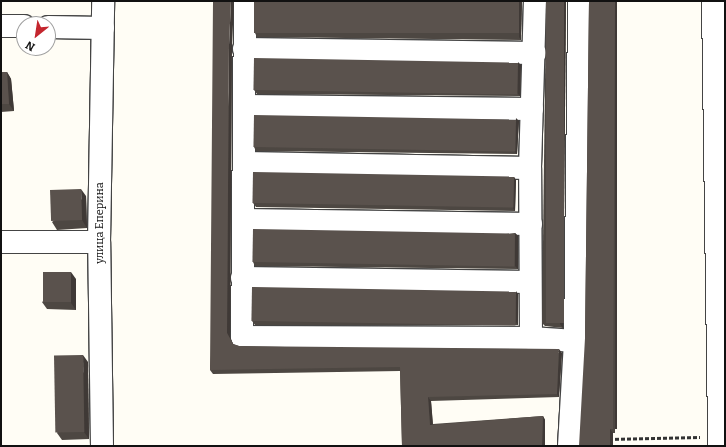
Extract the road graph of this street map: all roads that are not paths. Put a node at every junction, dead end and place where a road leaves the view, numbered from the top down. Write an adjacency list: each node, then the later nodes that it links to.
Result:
1 (103, 1): 9 (street, улица Еперина)
2 (245, 1): 10 (street)
3 (535, 1): 11 (street)
4 (579, 1): 23 (street)
5 (713, 1): 26 (street)
6 (1, 26): 7 (street)
7 (16, 26)
8 (56, 27): 9 (street)
9 (103, 28): 19 (street, улица Еперина)
10 (244, 49): 11 (street); 12 (street)
11 (535, 53): 13 (street)
12 (244, 106): 13 (street); 14 (street)
13 (532, 109): 15 (street)
14 (244, 163): 15 (street); 16 (street)
15 (530, 168): 17 (street)
16 (243, 220): 17 (street); 20 (street)
17 (531, 224): 21 (street)
18 (1, 242): 19 (street)
19 (99, 242): 24 (street, улица Еперина)
20 (242, 278): 21 (street); 22 (street)
21 (530, 282): 22 (street)
22 (531, 338): 23 (street)
23 (575, 341): 25 (street)
24 (102, 446)
25 (569, 446)
26 (719, 446)

